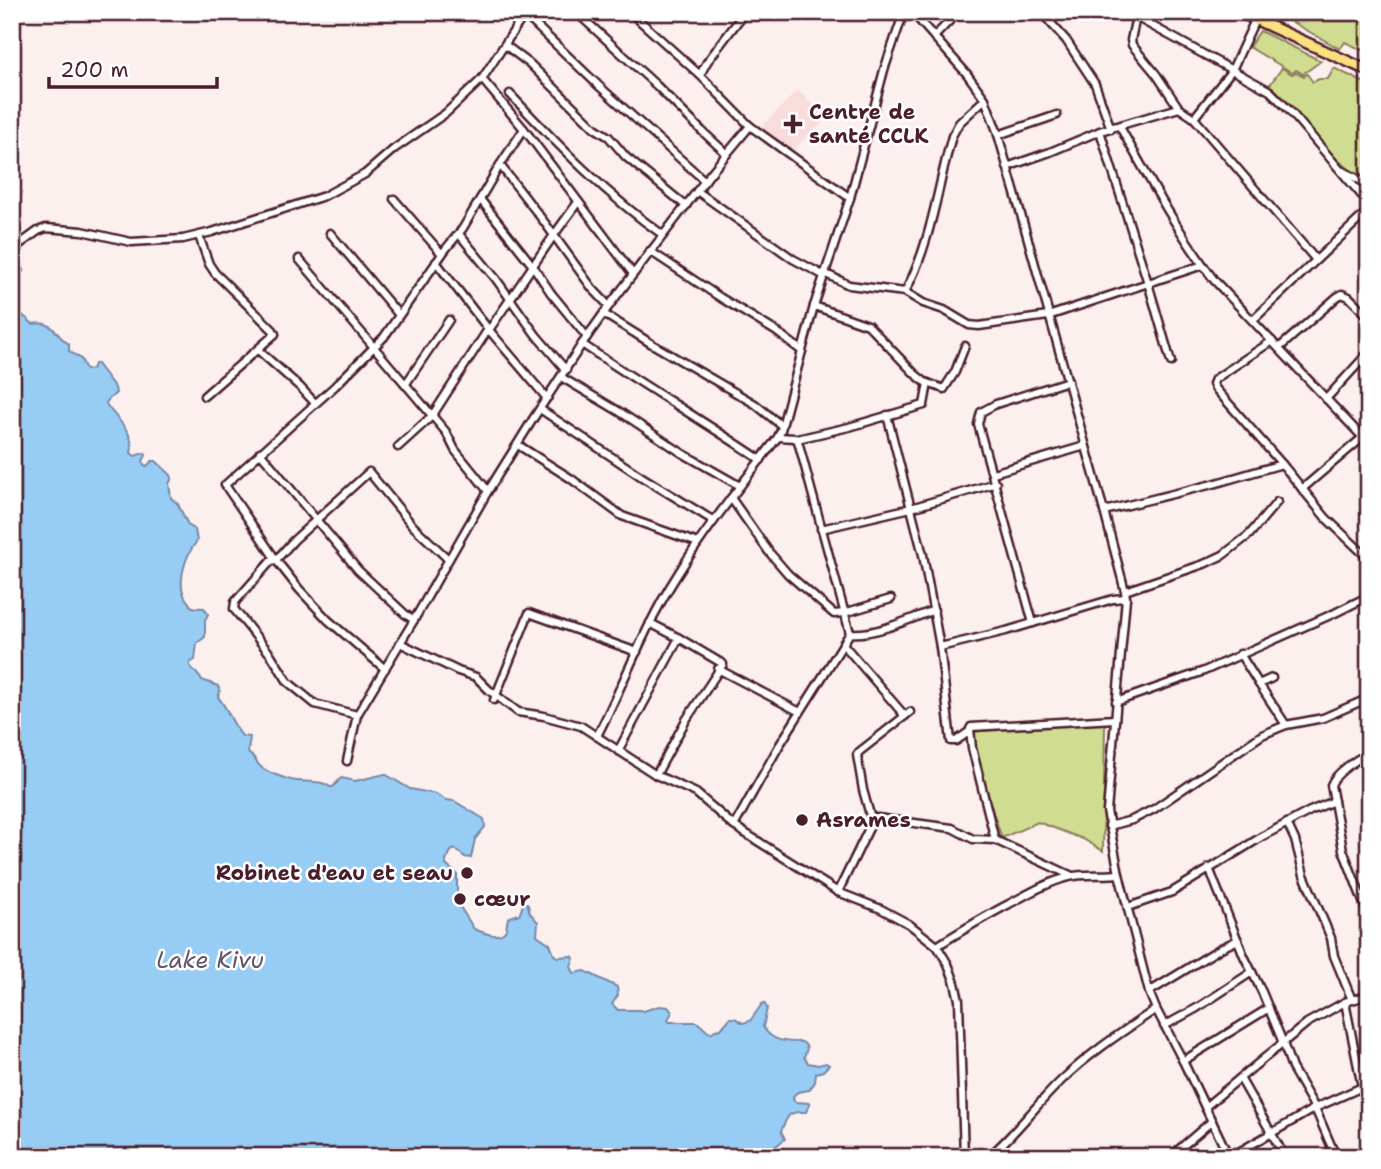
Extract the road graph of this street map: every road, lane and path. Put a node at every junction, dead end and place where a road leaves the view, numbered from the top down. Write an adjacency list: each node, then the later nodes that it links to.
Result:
1 (576, 12): 30 (street)
2 (745, 12): 17 (street)
3 (904, 12): 37 (street)
4 (912, 12): 13 (street)
5 (958, 12): 13 (street)
6 (1041, 12): 27 (street)
7 (1127, 12): 11 (street)
8 (1239, 12): 12 (highway)
9 (525, 13): 14 (street); 34 (street)
10 (633, 13): 17 (street)
11 (1136, 16): 15 (street); 21 (street)
12 (1255, 20): 15 (street); 16 (highway)
13 (934, 37): 20 (street)
14 (505, 45): 18 (street); 42 (street)
15 (1232, 70): 23 (street); 33 (street)
16 (1369, 71)
17 (700, 75): 24 (street)
18 (482, 79): 26 (street); 48 (street)
19 (510, 94): 47 (street)
20 (985, 99): 29 (street); 60 (street)
21 (1179, 108): 23 (street); 25 (street)
22 (1057, 115): 29 (street)
23 (1194, 118): 53 (street)
24 (750, 126): 30 (street); 37 (street)
25 (1120, 127): 27 (street); 55 (street)
26 (524, 129): 31 (street); 40 (street)
27 (1111, 129): 28 (street)
28 (1100, 131): 32 (street); 59 (street)
29 (998, 135): 32 (street)
30 (727, 154): 34 (street)
31 (500, 165): 39 (street); 46 (street)
32 (1007, 167): 66 (street)
33 (1338, 168): 35 (street); 41 (street)
34 (705, 181): 36 (street)
35 (1369, 185)
36 (697, 191): 42 (street); 58 (street)
37 (850, 198): 58 (street)
38 (394, 199): 51 (street)
39 (480, 199): 45 (street); 56 (street)
40 (578, 202): 46 (street); 57 (street)
41 (1369, 204)
42 (685, 206): 47 (street)
43 (1369, 210): 53 (street)
44 (330, 233): 65 (street)
45 (459, 234): 51 (street); 61 (street)
46 (554, 234): 56 (street); 62 (street)
47 (663, 235): 50 (street)
48 (199, 236): 49 (street); 77 (street)
49 (12, 250)
50 (650, 251): 57 (street); 78 (street)
51 (442, 254): 54 (street)
52 (299, 259): 75 (street)
53 (1316, 260): 69 (street)
54 (436, 262): 65 (street); 70 (street)
55 (1203, 265): 59 (street); 69 (street)
56 (533, 266): 61 (street); 71 (street)
57 (633, 274): 62 (street)
58 (823, 274): 60 (street); 63 (street)
59 (1149, 283): 66 (street); 80 (street)
60 (905, 292): 66 (street)
61 (510, 298): 70 (street); 81 (street)
62 (609, 306): 64 (street)
63 (814, 306): 78 (street); 84 (street)
64 (604, 314): 71 (street); 93 (street)
65 (399, 315): 75 (street)
66 (1048, 316): 83 (street)
67 (1369, 317): 76 (street)
68 (449, 320): 85 (street)
69 (1252, 320): 72 (street)
70 (489, 330): 87 (street); 92 (street)
71 (587, 337): 73 (street)
72 (1272, 341): 76 (street); 102 (street)
73 (582, 344): 81 (street); 101 (street)
74 (965, 346): 84 (street)
75 (375, 347): 85 (street); 89 (street)
76 (1279, 348): 88 (street)
77 (258, 349): 86 (street); 89 (street)
78 (802, 351): 93 (street)
79 (1369, 352): 88 (street)
80 (1171, 362)
81 (566, 370): 82 (street)
82 (561, 377): 87 (street); 105 (street)
83 (1068, 382): 98 (street); 103 (street)
84 (928, 383): 91 (street)
85 (405, 385): 92 (street)
86 (204, 396)
87 (548, 397): 90 (street)
88 (1326, 399): 96 (street)
89 (315, 403): 100 (street)
90 (540, 409): 97 (street); 113 (street)
91 (887, 415): 95 (street); 110 (street)
92 (432, 416): 99 (street); 107 (street)
93 (782, 426): 94 (street)
94 (778, 437): 95 (street); 101 (street)
95 (797, 439): 114 (street)
96 (1366, 440): 106 (street)
97 (518, 445): 107 (street); 115 (street)
98 (1085, 446): 103 (street); 111 (street)
99 (398, 447)
100 (260, 452): 112 (street); 118 (street)
101 (761, 460): 105 (street)
102 (1282, 464): 106 (street); 111 (street)
103 (993, 472): 104 (street)
104 (996, 483): 110 (street); 126 (street)
105 (740, 486): 108 (street)
106 (1302, 489): 117 (street)
107 (488, 491): 116 (street)
108 (731, 498): 113 (street); 123 (street)
109 (1276, 502): 119 (street)
110 (911, 508): 114 (street); 122 (street)
111 (1104, 511): 119 (street)
112 (317, 520): 116 (street); 118 (street); 124 (street)
113 (714, 521): 115 (street)
114 (821, 529): 123 (street)
115 (698, 543): 125 (street)
116 (448, 559): 124 (street)
117 (1369, 559)
118 (276, 560): 134 (street); 142 (street)
119 (1125, 594): 126 (street); 140 (street)
120 (1369, 596): 133 (street)
121 (891, 599): 123 (street)
122 (934, 610): 127 (street); 131 (street)
123 (844, 613): 127 (street)
124 (414, 620): 129 (street)
125 (650, 623): 128 (street); 132 (street)
126 (1033, 623): 131 (street)
127 (850, 633): 130 (street)
128 (679, 638): 135 (street); 147 (street)
129 (400, 643): 134 (street); 138 (street)
130 (843, 644): 141 (street); 152 (street)
131 (940, 647): 145 (street)
132 (637, 652): 138 (street); 146 (street)
133 (1240, 654): 137 (street); 140 (street)
134 (385, 669): 142 (street)
135 (718, 669): 141 (street); 150 (street)
136 (1272, 678): 137 (street)
137 (1259, 684): 144 (street)
138 (495, 697): 146 (street)
139 (1369, 698): 144 (street)
140 (1116, 702): 143 (street)
141 (800, 712): 154 (street)
142 (357, 715): 149 (street)
143 (1115, 719): 145 (street); 155 (street)
144 (1286, 725): 155 (street)
145 (970, 731): 156 (street)
146 (597, 736): 147 (street)
147 (618, 751): 150 (street)
148 (1369, 753): 151 (street)
149 (347, 761)
150 (656, 775): 154 (street)
151 (1334, 801): 153 (street); 161 (street)
152 (872, 822): 156 (street); 160 (street)
153 (1287, 823): 157 (street); 169 (street)
154 (734, 826): 160 (street)
155 (1109, 826): 158 (street)
156 (995, 840): 159 (street)
157 (1209, 868): 162 (street); 164 (street)
158 (1119, 874): 159 (street); 162 (street)
159 (1072, 876): 165 (street)
160 (838, 892): 165 (street)
161 (1365, 898): 163 (street)
162 (1128, 907): 167 (street)
163 (1369, 917)
164 (1238, 940): 166 (street); 167 (street)
165 (937, 946): 181 (street)
166 (1252, 972): 170 (street); 172 (street)
167 (1149, 992): 171 (street)
168 (1369, 995): 169 (street)
169 (1348, 1001): 173 (street); 176 (street)
170 (1269, 1008): 173 (street); 174 (street)
171 (1156, 1010): 172 (street); 182 (street)
172 (1164, 1026): 174 (street)
173 (1283, 1042): 175 (street); 178 (street)
174 (1183, 1061): 177 (street)
175 (1240, 1078): 177 (street); 180 (street)
176 (1366, 1086): 178 (street)
177 (1205, 1107): 179 (street)
178 (1315, 1108): 180 (street); 186 (street)
179 (1212, 1121): 183 (street); 184 (street)
180 (1272, 1134): 184 (street); 185 (street)
181 (964, 1157)
182 (988, 1157)
183 (1170, 1157)
184 (1229, 1157)
185 (1285, 1157)
186 (1336, 1157)

